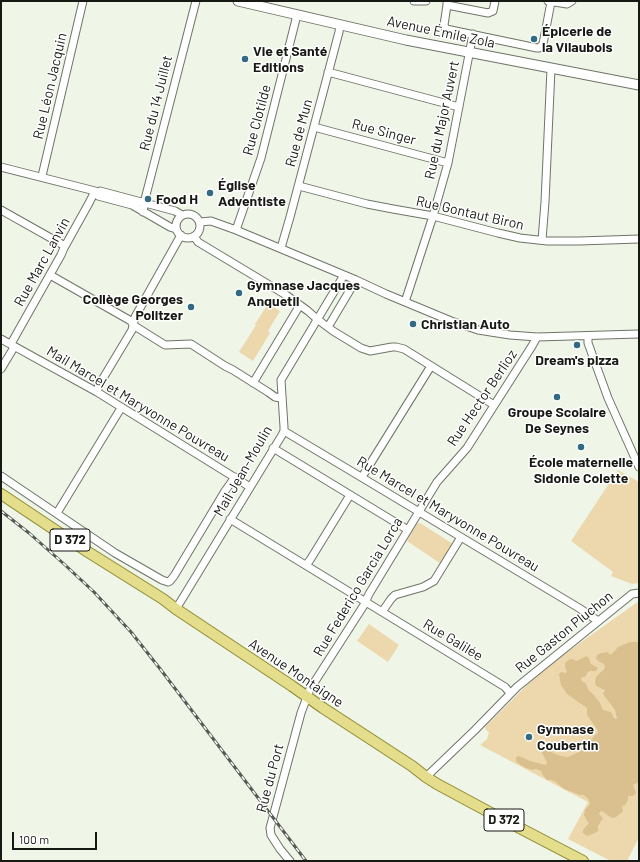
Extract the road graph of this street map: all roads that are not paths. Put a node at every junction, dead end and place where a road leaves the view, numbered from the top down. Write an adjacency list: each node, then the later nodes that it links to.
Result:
1 (83, 1): 21 (street, Rue Léon Jacquin)
2 (196, 1): 24 (street, Rue du 14 Juillet)
3 (238, 1): 10 (main road, Avenue Émile Zola)
4 (414, 1): 5 (street)
5 (426, 1)
6 (496, 1): 9 (street)
7 (549, 1): 8 (street); 12 (street)
8 (572, 1)
9 (447, 3): 12 (street)
10 (297, 15): 11 (main road, Avenue Émile Zola); 30 (street, Rue Clotilde)
11 (340, 25): 13 (main road, Avenue Émile Zola); 15 (street, Rue de Mun)
12 (473, 34): 13 (street, Rue du Major Auvert)
13 (469, 53): 14 (main road, Avenue Émile Zola); 17 (street, Rue du Major Auvert)
14 (551, 69): 16 (main road, Avenue Émile Zola); 33 (street)
15 (328, 72): 17 (street); 18 (street, Rue de Mun)
16 (639, 85)
17 (459, 108): 19 (street, Rue du Major Auvert)
18 (314, 127): 19 (street, Rue Singer); 22 (street, Rue de Mun)
19 (448, 163): 28 (street, Rue du Major Auvert)
20 (1, 167): 21 (street)
21 (42, 176): 23 (street)
22 (299, 186): 28 (street, Rue Gontaut Biron); 36 (street, Rue de Mun)
23 (96, 192): 24 (street); 26 (street); 35 (street, Rue Marc Lanvin)
24 (142, 203): 26 (street, Rue du 14 Juillet); 27 (street)
25 (1, 210): 35 (street)
26 (143, 212): 31 (street)
27 (182, 215): 29 (street); 31 (street)
28 (434, 216): 33 (street, Rue Gontaut Biron); 40 (street, Rue du Major Auvert)
29 (200, 222): 30 (street); 32 (street)
30 (236, 230): 36 (street)
31 (178, 232): 32 (street); 43 (street)
32 (194, 236): 41 (street)
33 (542, 240): 34 (street, Rue Gontaut Biron)
34 (639, 240)
35 (65, 246): 37 (street, Rue Marc Lanvin)
36 (281, 248): 38 (street)
37 (50, 275): 43 (street); 49 (street, Rue Marc Lanvin)
38 (344, 275): 39 (street); 42 (street, Mail Jean-Moulin)
39 (356, 280): 40 (street); 44 (street)
40 (405, 302): 47 (street)
41 (300, 305): 42 (street); 52 (street)
42 (317, 320): 44 (street); 53 (street, Mail Jean-Moulin)
43 (133, 326): 52 (street); 54 (street)
44 (328, 327): 50 (street)
45 (639, 334): 46 (street)
46 (588, 336): 47 (street); 61 (street)
47 (537, 337): 57 (street, Rue Hector Berlioz)
48 (1, 338): 49 (street, Mail Marcel et Maryvonne Pouvreau)
49 (13, 345): 51 (street, Rue Marc Lanvin); 54 (street, Mail Marcel et Maryvonne Pouvreau)
50 (431, 366): 57 (street); 65 (street)
51 (1, 369)
52 (253, 382): 55 (street)
53 (281, 388): 55 (street); 56 (street, Mail Jean-Moulin)
54 (96, 392): 58 (street, Mail Marcel et Maryvonne Pouvreau)
55 (268, 392): 56 (street)
56 (281, 398): 59 (street, Mail Jean-Moulin)
57 (494, 405): 69 (street, Rue Hector Berlioz)
58 (121, 408): 64 (street, Mail Marcel et Maryvonne Pouvreau); 70 (street)
59 (284, 431): 60 (street, Mail Jean-Moulin); 65 (street, Rue Marcel et Maryvonne Pouvreau)
60 (273, 448): 66 (street, Mail Jean-Moulin); 68 (street)
61 (637, 457): 62 (street)
62 (639, 467)
63 (1, 476): 70 (street)
64 (234, 477): 66 (street, Mail Marcel et Maryvonne Pouvreau); 70 (street, Mail Jean-Moulin)
65 (362, 477): 69 (street, Rue Marcel et Maryvonne Pouvreau)
66 (250, 487): 71 (street, Mail Jean-Moulin)
67 (1, 494): 77 (main road, Avenue Montaigne / D 372)
68 (350, 495): 72 (street); 74 (street)
69 (419, 512): 72 (street, Rue Federico Garcia Lorca); 73 (street, Rue Marcel et Maryvonne Pouvreau)
70 (58, 513)
71 (230, 519): 74 (street, Rue Galilée); 77 (street, Mail Jean-Moulin)
72 (408, 530): 76 (street, Rue Federico Garcia Lorca)
73 (461, 537): 78 (street); 79 (street, Rue Marcel et Maryvonne Pouvreau)
74 (306, 565): 76 (street, Rue Galilée)
75 (637, 593): 79 (street, Rue Gaston Pluchon)
76 (365, 602): 78 (street, Rue Galilée); 81 (street, Rue Federico Garcia Lorca)
77 (176, 608): 81 (main road, Avenue Montaigne / D 372)
78 (382, 612): 80 (street, Rue Galilée)
79 (598, 621): 80 (street, Rue Gaston Pluchon)
80 (510, 693): 82 (street, Rue Gaston Pluchon)
81 (308, 697): 82 (main road, Avenue Montaigne / D 372); 83 (street, Rue du Port)
82 (426, 778): 84 (main road, Avenue Montaigne / D 372)
83 (290, 861)
84 (583, 861)

